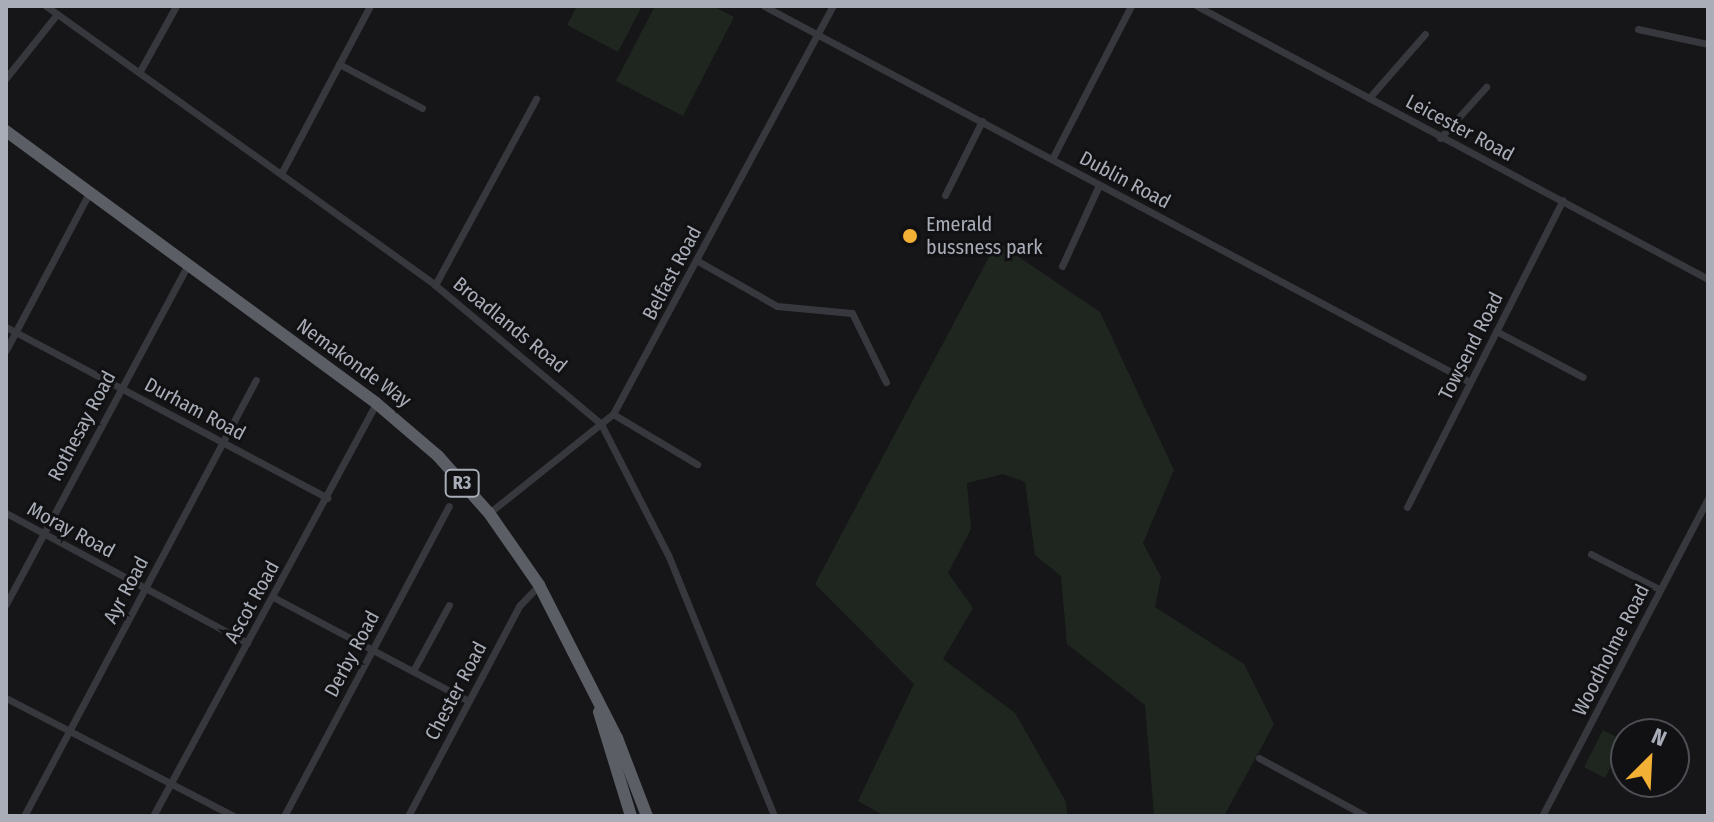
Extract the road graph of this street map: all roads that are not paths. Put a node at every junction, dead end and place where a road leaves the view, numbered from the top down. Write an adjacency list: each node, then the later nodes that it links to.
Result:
1 (46, 6): 8 (street, Broadlands Road)
2 (176, 6): 14 (street)
3 (370, 6): 13 (street)
4 (764, 6): 11 (street, Dublin Road)
5 (833, 6): 11 (street, Belfast Road)
6 (1131, 6): 23 (street)
7 (1197, 6): 17 (street, Leicester Road)
8 (57, 14): 14 (street, Broadlands Road); 15 (street)
9 (1638, 29): 12 (street)
10 (1425, 34): 17 (street)
11 (818, 35): 20 (street, Dublin Road); 29 (street, Belfast Road)
12 (1708, 44)
13 (339, 64): 19 (street); 24 (street)
14 (140, 71): 24 (street, Broadlands Road)
15 (6, 78)
16 (1486, 87): 22 (street)
17 (1369, 98): 22 (street, Leicester Road)
18 (536, 99): 33 (street)
19 (422, 108)
20 (982, 121): 23 (street, Dublin Road); 27 (street)
21 (6, 131): 26 (highway, Nemakonde Way / R3)
22 (1440, 138): 28 (street, Leicester Road)
23 (1052, 159): 25 (street, Dublin Road)
24 (282, 172): 33 (street, Broadlands Road)
25 (1099, 185): 31 (street); 41 (street, Dublin Road)
26 (89, 193): 30 (highway, Nemakonde Way / R3); 36 (street)
27 (945, 195)
28 (1563, 200): 32 (street, Leicester Road); 35 (street, Towsend Road)
29 (696, 260): 40 (street); 44 (street, Belfast Road)
30 (188, 265): 42 (street, Rothesay Road); 43 (highway, Nemakonde Way / R3)
31 (1062, 266)
32 (1708, 279)
33 (435, 285): 45 (street, Broadlands Road)
34 (6, 327): 36 (street, Durham Road)
35 (1496, 331): 38 (street); 41 (street, Towsend Road)
36 (16, 332): 37 (street); 42 (street, Durham Road)
37 (6, 350)
38 (1583, 377)
39 (256, 380): 46 (street, Ayr Road)
40 (886, 382)
41 (1470, 382): 51 (street, Towsend Road)
42 (120, 388): 46 (street, Durham Road); 54 (street, Rothesay Road)
43 (376, 403): 48 (street, Ascot Road); 53 (highway, Nemakonde Way / R3)
44 (613, 414): 45 (street, Belfast Road); 47 (street)
45 (601, 424): 53 (street, Belfast Road); 80 (street, Broadlands Road)
46 (223, 442): 48 (street, Durham Road); 57 (street, Ayr Road)
47 (697, 464)
48 (327, 498): 59 (street, Ascot Road)
49 (1708, 498): 58 (street, Woodholme Road)
50 (449, 506): 63 (street, Derby Road)
51 (1407, 507)
52 (6, 513): 54 (street, Moray Road)
53 (489, 513): 56 (highway, Nemakonde Way / R3)
54 (43, 533): 57 (street, Moray Road); 60 (street, Rothesay Road)
55 (1591, 554): 58 (street)
56 (539, 585): 66 (street, Chester Road); 67 (highway, Nemakonde Way / R3)
57 (144, 588): 62 (street, Moray Road); 68 (street, Ayr Road)
58 (1659, 589): 82 (street, Woodholme Road)
59 (273, 597): 62 (street, Ascot Road); 63 (street)
60 (6, 604)
61 (449, 605): 64 (street)
62 (247, 643): 70 (street, Ascot Road)
63 (372, 650): 64 (street); 75 (street, Derby Road)
64 (413, 671): 66 (street)
65 (6, 698): 68 (street)
66 (467, 700): 76 (street, Chester Road)
67 (597, 701): 71 (highway, Nemakonde Way / R3); 79 (highway, Nemakonde Way / R3)
68 (69, 731): 70 (street); 72 (street, Ayr Road)
69 (1259, 758): 81 (street)
70 (169, 784): 73 (street, Ascot Road); 74 (street)
71 (624, 796): 77 (highway); 78 (highway, Nemakonde Way / R3)
72 (24, 816)
73 (153, 816)
74 (234, 816)
75 (284, 816)
76 (408, 816)
77 (619, 816)
78 (631, 816)
79 (647, 816)
80 (774, 816)
81 (1366, 816)
82 (1542, 816)

